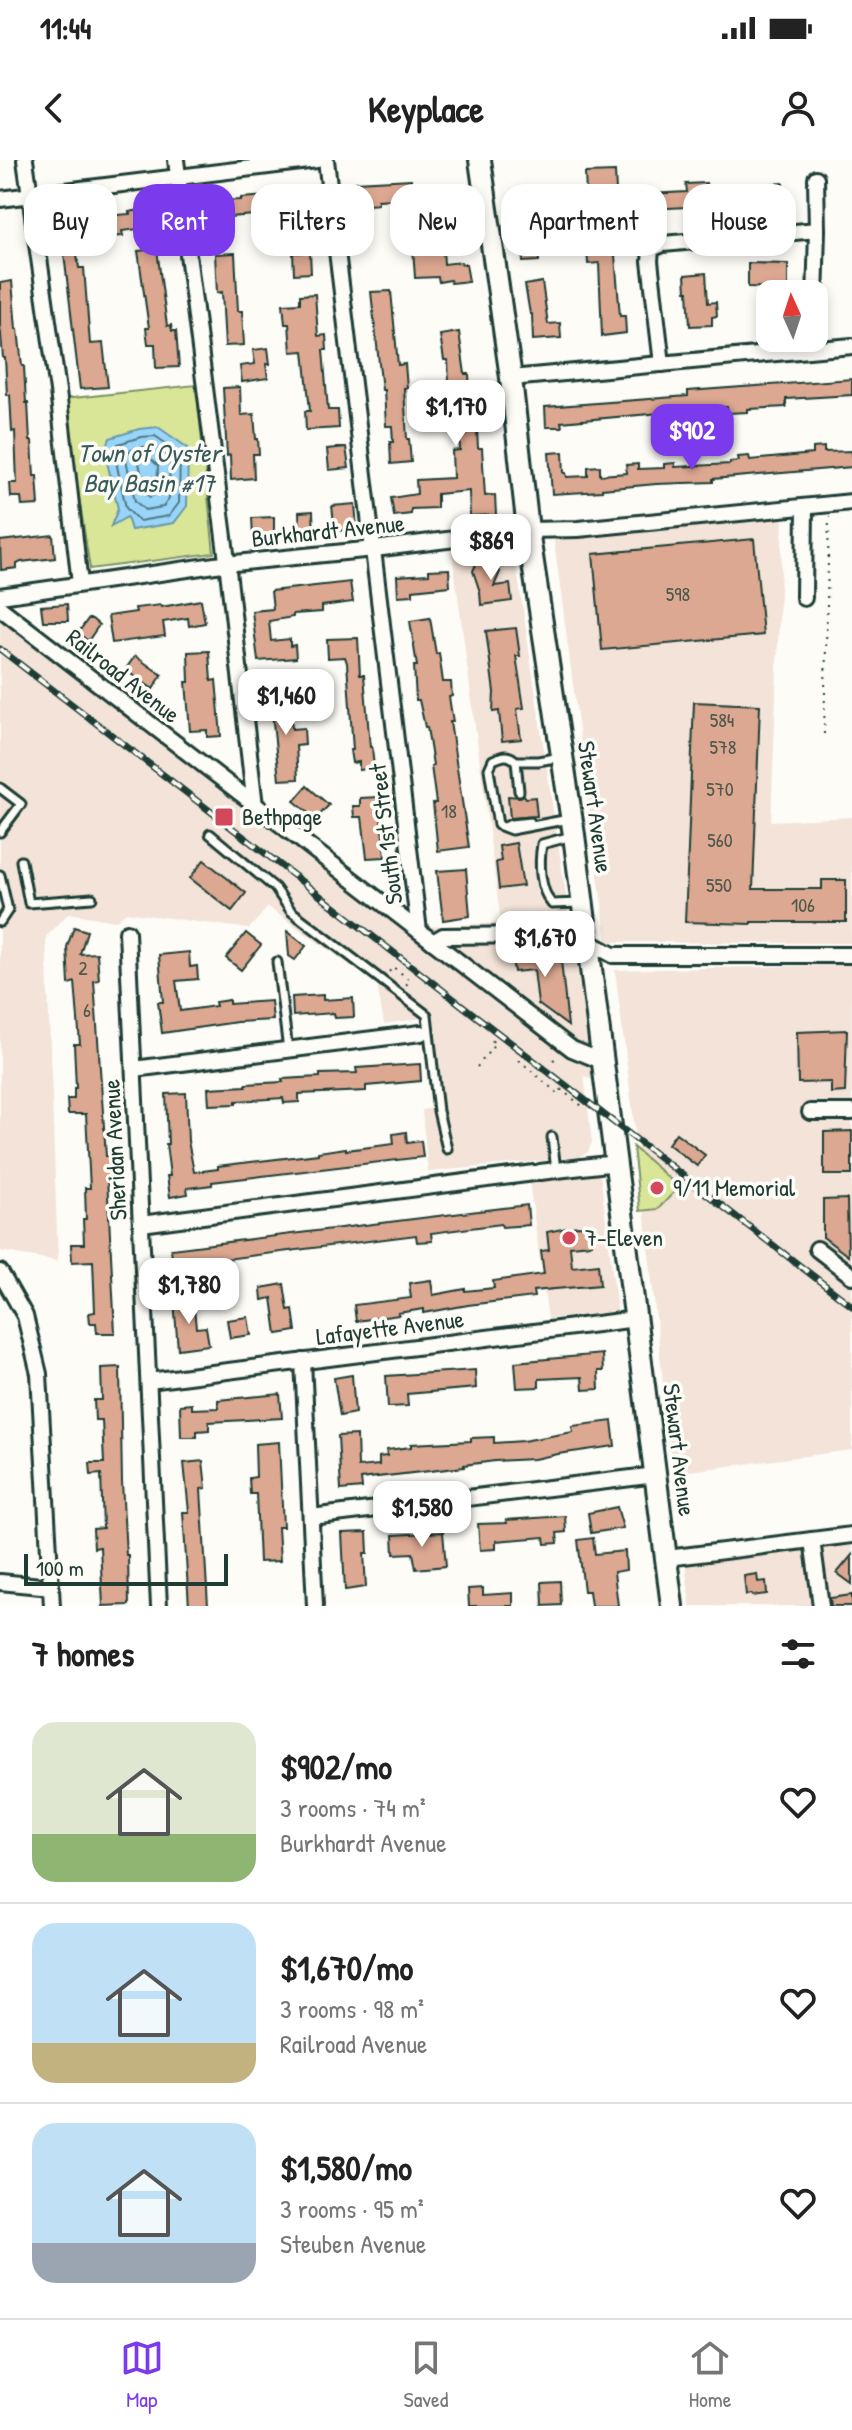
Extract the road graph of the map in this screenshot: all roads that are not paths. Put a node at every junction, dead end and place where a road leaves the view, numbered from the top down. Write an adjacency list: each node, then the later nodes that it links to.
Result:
1 (25, 160): 8 (street)
2 (176, 160): 6 (street)
3 (317, 160): 6 (street)
4 (326, 160): 23 (street, South 1st Street)
5 (480, 160): 19 (main road, Stewart Avenue)
6 (178, 177): 9 (street); 24 (street)
7 (816, 178): 12 (street)
8 (28, 184)
9 (117, 184)
10 (24, 196): 11 (street)
11 (0, 199)
12 (817, 230): 14 (street); 18 (street)
13 (38, 256): 25 (street)
14 (816, 280)
15 (828, 343): 16 (street)
16 (852, 346)
17 (756, 350): 18 (street)
18 (662, 364): 19 (street)
19 (511, 378): 22 (main road, Stewart Avenue)
20 (852, 502): 21 (street, Burkhardt Avenue)
21 (805, 507): 22 (street, Burkhardt Avenue); 27 (street)
22 (528, 530): 23 (street, Burkhardt Avenue); 29 (main road, Stewart Avenue)
23 (374, 549): 24 (street, Burkhardt Avenue); 42 (street, South 1st Street)
24 (227, 564): 25 (street, Burkhardt Avenue); 33 (street)
25 (80, 584): 26 (street, Burkhardt Avenue)
26 (0, 596)
27 (804, 598)
28 (0, 608): 33 (street, Railroad Avenue)
29 (561, 757): 30 (lane); 34 (main road, Stewart Avenue)
30 (516, 761): 32 (lane); 34 (lane)
31 (0, 788): 35 (lane)
32 (519, 791)
33 (255, 806): 42 (street, Railroad Avenue)
34 (573, 827): 40 (main road, Stewart Avenue); 40 (lane)
35 (0, 832)
36 (210, 834): 55 (lane)
37 (21, 861): 39 (lane)
38 (0, 875): 41 (lane)
39 (92, 898)
40 (583, 903): 44 (main road, Stewart Avenue)
41 (0, 922)
42 (419, 931): 45 (street, Railroad Avenue)
43 (127, 932): 51 (street, Sheridan Avenue)
44 (587, 941): 45 (street); 46 (street); 50 (main road, Stewart Avenue)
45 (433, 942): 50 (street, Railroad Avenue)
46 (852, 955)
47 (277, 962): 49 (lane)
48 (421, 1033): 49 (street)
49 (288, 1050): 51 (street)
50 (604, 1062): 56 (main road, Stewart Avenue)
51 (134, 1069): 58 (street, Sheridan Avenue)
52 (810, 1112): 53 (street)
53 (852, 1112)
54 (552, 1137): 57 (lane)
55 (447, 1149)
56 (616, 1163): 57 (street); 62 (main road, Stewart Avenue)
57 (556, 1170): 58 (street)
58 (141, 1224): 64 (street, Sheridan Avenue)
59 (817, 1249): 61 (street)
60 (0, 1272): 71 (street)
61 (852, 1276)
62 (636, 1319): 63 (street, Lafayette Avenue); 65 (main road, Stewart Avenue)
63 (303, 1361): 64 (street, Lafayette Avenue); 66 (street)
64 (149, 1381): 73 (street, Sheridan Avenue)
65 (656, 1475): 66 (street); 69 (main road, Stewart Avenue)
66 (311, 1517): 74 (street)
67 (852, 1535): 68 (street)
68 (812, 1540): 69 (street); 76 (street)
69 (667, 1558): 75 (main road, Stewart Avenue)
70 (0, 1582): 71 (street)
71 (51, 1587): 72 (street)
72 (52, 1606)
73 (159, 1606)
74 (315, 1606)
75 (672, 1606)
76 (821, 1606)

